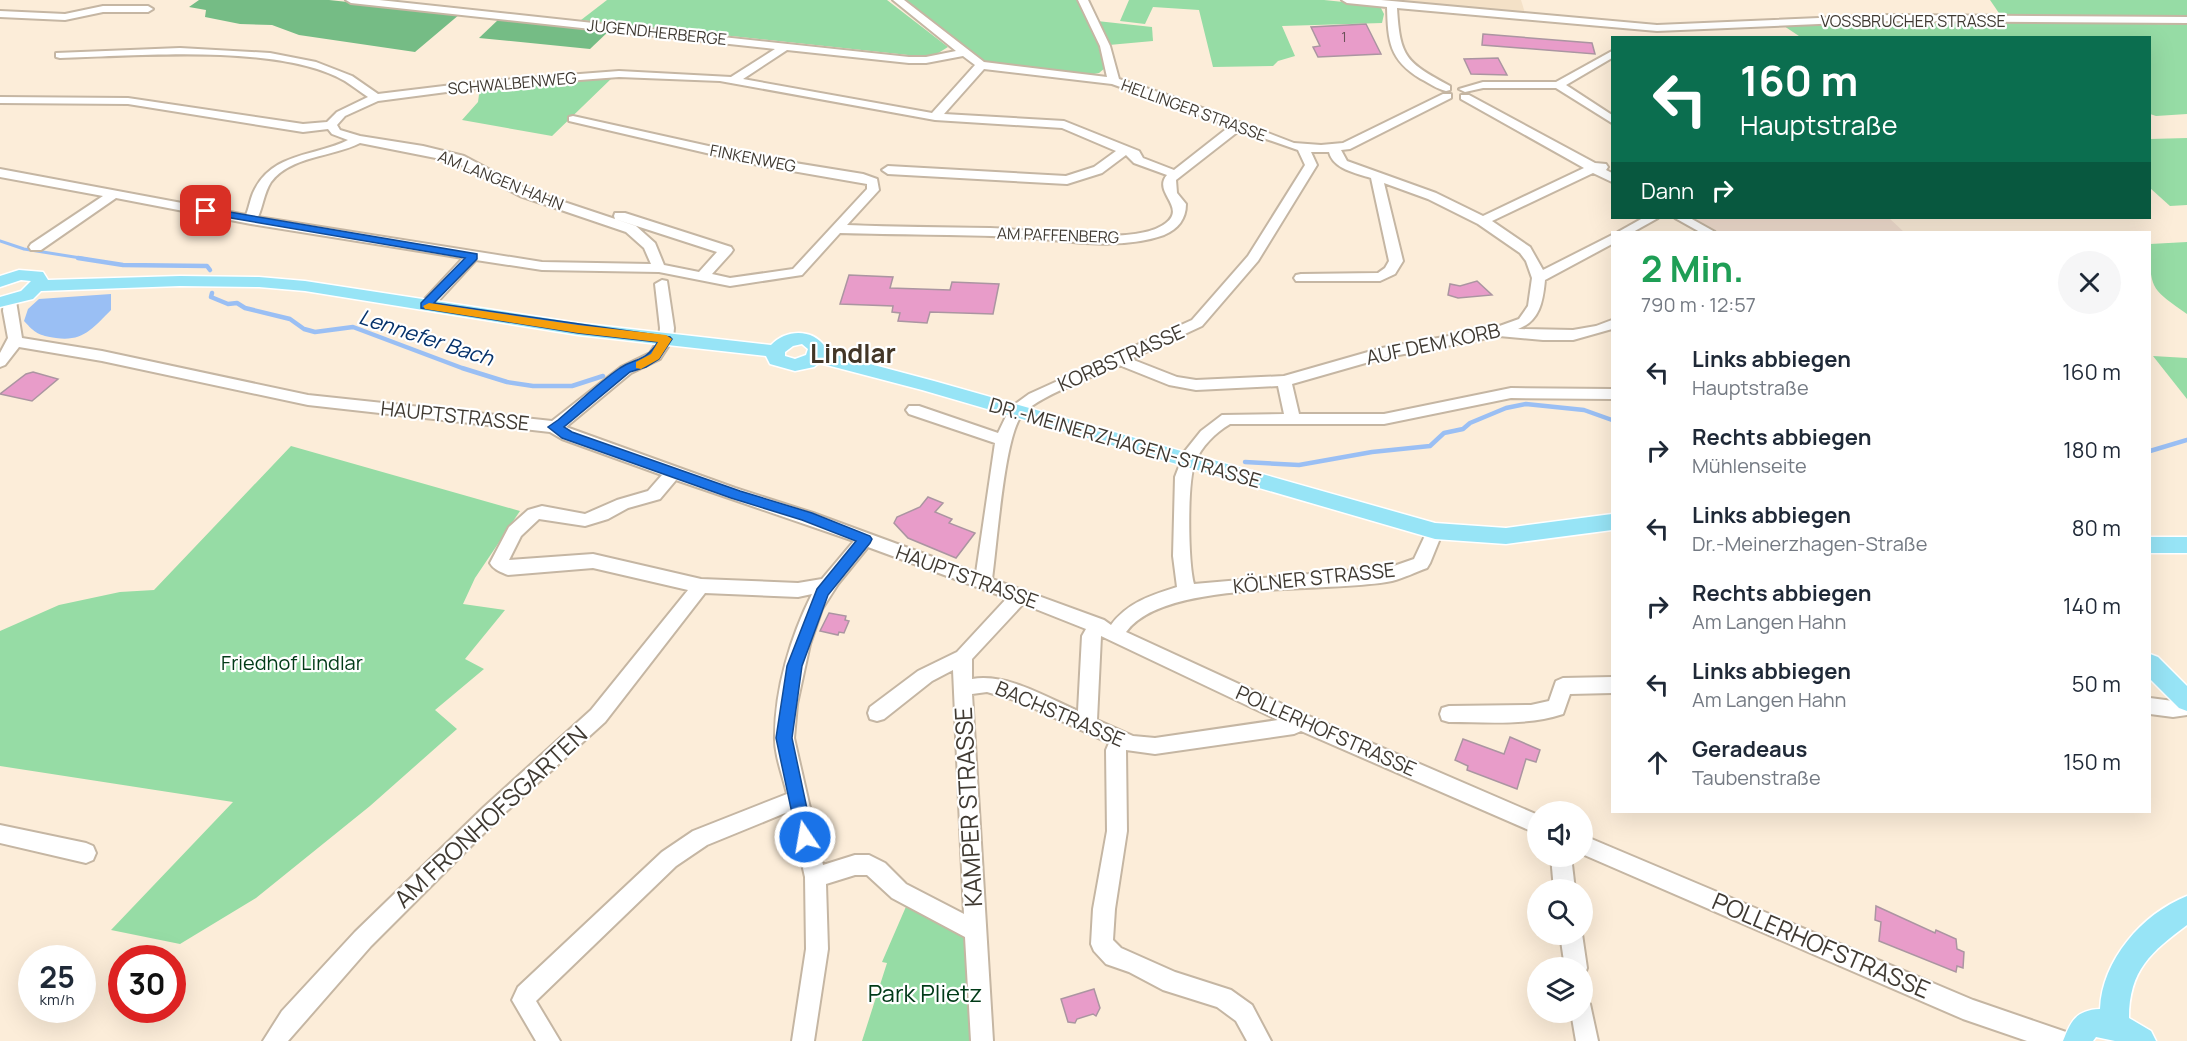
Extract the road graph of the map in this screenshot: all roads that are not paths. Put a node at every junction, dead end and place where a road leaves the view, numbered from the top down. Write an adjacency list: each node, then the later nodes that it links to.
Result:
1 (137, 0): 7 (street)
2 (351, 0): 13 (street, JUGENDHERBERGE)
3 (898, 0): 14 (street, HELLINGER STRASSE)
4 (1083, 0): 19 (street)
5 (1347, 0): 6 (street)
6 (1392, 4): 11 (street); 21 (street)
7 (125, 7): 8 (street); 9 (street)
8 (148, 9)
9 (0, 14)
10 (2187, 20): 11 (street, VOSSBRUCHER STRASSE)
11 (1658, 28): 12 (street, VOSSBRUCHER STRASSE)
12 (1645, 36)
13 (785, 47): 14 (street, JUGENDHERBERGE); 18 (street)
14 (963, 52): 17 (street, HELLINGER STRASSE)
15 (60, 55): 23 (street)
16 (1611, 55): 20 (street)
17 (981, 65): 19 (street, HELLINGER STRASSE); 25 (street)
18 (734, 80): 23 (street, SCHWALBENWEG); 25 (street, SCHWALBENWEG)
19 (1114, 81): 29 (street, HELLINGER STRASSE)
20 (1558, 85): 22 (street); 27 (street)
21 (1447, 92): 22 (street); 32 (street)
22 (1465, 93): 36 (street)
23 (376, 98): 28 (street, SCHWALBENWEG)
24 (0, 100): 28 (street)
25 (935, 117): 33 (street, SCHWALBENWEG)
26 (573, 119): 49 (street, FINKENWEG)
27 (1611, 119)
28 (331, 125): 30 (street)
29 (1239, 126): 31 (street, HELLINGER STRASSE); 40 (street)
30 (358, 139): 47 (street); 55 (street, AM LANGEN HAHN)
31 (1303, 148): 32 (street, HELLINGER STRASSE); 35 (street)
32 (1335, 149): 34 (street)
33 (1125, 150): 38 (street); 40 (street, SCHWALBENWEG)
34 (1343, 164): 35 (street); 41 (street)
35 (1311, 165): 68 (street, KORBSTRASSE)
36 (1595, 167): 37 (street); 42 (street); 48 (street)
37 (1611, 167)
38 (888, 170)
39 (0, 173): 43 (street)
40 (1175, 174): 49 (street, AM PAFFENBERG)
41 (1376, 175): 48 (street); 57 (street)
42 (1611, 177)
43 (114, 194): 47 (street); 53 (street)
44 (617, 215): 56 (street)
45 (1650, 219): 50 (street)
46 (1683, 219): 51 (street)
47 (251, 220): 54 (street)
48 (1483, 221): 58 (street)
49 (836, 229): 56 (street)
50 (1626, 231)
51 (1707, 231)
52 (1611, 239): 58 (street)
53 (36, 247)
54 (473, 256): 55 (street); 63 (street)
55 (659, 268): 56 (street)
56 (702, 278)
57 (1301, 278)
58 (1539, 278): 65 (street, AUF DEM KORB)
59 (0, 282): 61 (main road)
60 (662, 284): 66 (street)
61 (38, 286): 62 (main road); 63 (main road, DR.-MEINERZHAGEN-STRASSE)
62 (5, 302): 67 (street)
63 (426, 306): 66 (main road, DR.-MEINERZHAGEN-STRASSE)
64 (1611, 324): 65 (street)
65 (1497, 332): 70 (street, AUF DEM KORB)
66 (666, 339): 73 (main road, DR.-MEINERZHAGEN-STRASSE); 75 (street)
67 (15, 342): 69 (street); 75 (street, HAUPTSTRASSE)
68 (1121, 360): 70 (street, AUF DEM KORB); 73 (street, KORBSTRASSE)
69 (0, 362)
70 (1284, 381): 74 (street)
71 (1611, 394): 74 (street)
72 (914, 410): 76 (street)
73 (1015, 412): 76 (street); 77 (main road, DR.-MEINERZHAGEN-STRASSE)
74 (1293, 419): 77 (street)
75 (554, 427): 78 (street, HAUPTSTRASSE)
76 (1003, 441): 84 (street)
77 (1189, 460): 80 (main road, DR.-MEINERZHAGEN-STRASSE); 88 (street)
78 (673, 473): 81 (street, HAUPTSTRASSE); 86 (street)
79 (1611, 522): 80 (main road)
80 (1435, 531): 88 (street, KÖLNER STRASSE)
81 (865, 539): 84 (street, HAUPTSTRASSE); 85 (street)
82 (2151, 545): 83 (main road)
83 (2187, 545)
84 (983, 582): 89 (street, HAUPTSTRASSE)
85 (829, 584): 87 (street); 90 (street)
86 (701, 586): 87 (street); 115 (street, AM FRONHOFSGARTEN)
87 (798, 590): 90 (street)
88 (1187, 591): 92 (street, KÖLNER STRASSE)
89 (1020, 596): 91 (street, HAUPTSTRASSE); 93 (street)
90 (817, 603): 105 (street)
91 (1098, 625): 92 (street, HAUPTSTRASSE); 103 (street)
92 (1115, 633): 102 (street, POLLERHOFSTRASSE)
93 (963, 657): 96 (street, KAMPER STRASSE); 100 (street)
94 (2151, 665): 97 (main road)
95 (1611, 685): 101 (street)
96 (962, 688): 103 (street, BACHSTRASSE); 112 (street, KAMPER STRASSE)
97 (2187, 701)
98 (2151, 706): 99 (street)
99 (2187, 707)
100 (877, 713)
101 (1449, 714)
102 (1297, 720): 104 (street, BACHSTRASSE); 106 (street, POLLERHOFSTRASSE)
103 (1087, 723): 104 (street, BACHSTRASSE)
104 (1119, 740): 119 (street)
105 (798, 800): 110 (street); 116 (street)
106 (1527, 820)
107 (0, 834): 109 (street)
108 (1593, 849): 121 (street, POLLERHOFSTRASSE)
109 (86, 853)
110 (815, 877): 112 (street); 117 (street)
111 (2187, 909): 114 (main road)
112 (976, 931): 118 (street, KAMPER STRASSE)
113 (1584, 1023): 120 (street)
114 (2114, 1025): 122 (main road); 123 (main road)
115 (273, 1041)
116 (549, 1041)
117 (802, 1041)
118 (982, 1041)
119 (1260, 1041)
120 (1587, 1041)
121 (2061, 1041)
122 (2078, 1041)
123 (2141, 1041)

